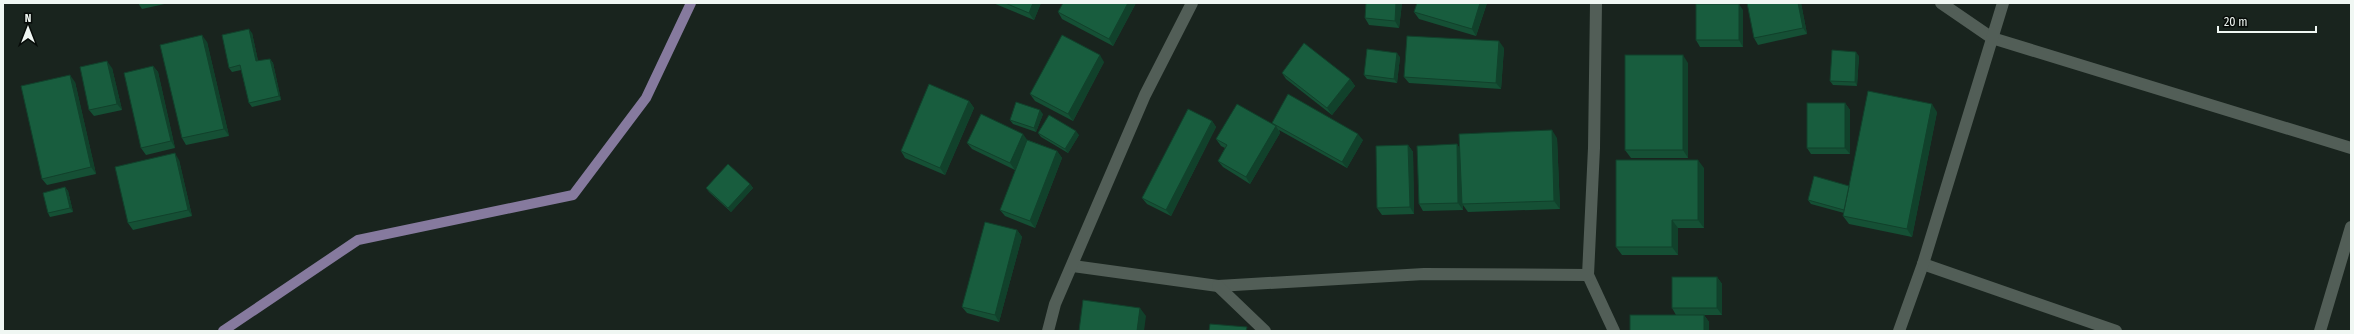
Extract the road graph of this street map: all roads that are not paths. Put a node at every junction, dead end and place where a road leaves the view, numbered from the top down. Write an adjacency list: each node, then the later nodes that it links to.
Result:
1 (1192, 3): 9 (street)
2 (1596, 3): 10 (street)
3 (1941, 3): 5 (street)
4 (2003, 3): 5 (street)
5 (1992, 38): 6 (street); 8 (street)
6 (2351, 148)
7 (2351, 227): 17 (street)
8 (1923, 264): 15 (street); 16 (street)
9 (1073, 266): 11 (street); 12 (street)
10 (1588, 275): 11 (street); 14 (street)
11 (1218, 286): 13 (street)
12 (1048, 331)
13 (1265, 331)
14 (1614, 331)
15 (1899, 331)
16 (2116, 331)
17 (2320, 331)

